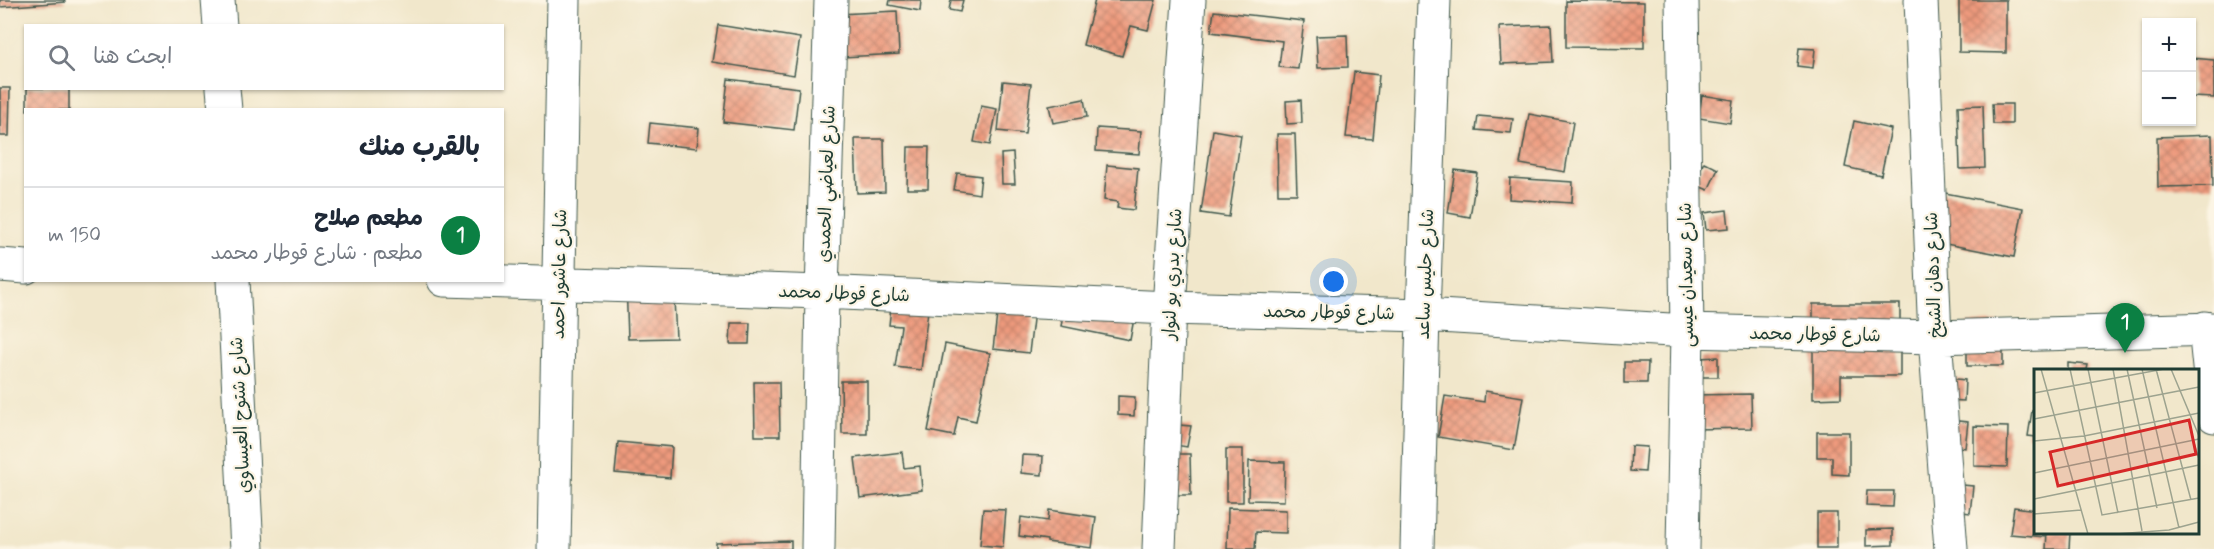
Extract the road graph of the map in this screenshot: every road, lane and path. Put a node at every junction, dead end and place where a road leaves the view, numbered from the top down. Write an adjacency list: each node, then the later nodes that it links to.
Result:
1 (218, 0): 8 (street)
2 (564, 0): 15 (street, شارع عاشور احمد)
3 (831, 0): 16 (street, شارع لعياضي الحمدي)
4 (1189, 0): 17 (street, شارع بدري بو لنوار)
5 (1434, 0): 18 (street, شارع حليس ساعد)
6 (1682, 0): 20 (street, شارع سعيدان عيسى)
7 (1922, 0): 21 (street, شارع دهان الشيخ)
8 (220, 24)
9 (223, 90): 10 (street)
10 (225, 108)
11 (0, 266): 12 (street)
12 (24, 267)
13 (233, 282): 23 (street, شارع شتوح العيساوي)
14 (490, 282): 15 (street, شارع قوطار محمد)
15 (559, 285): 16 (street, شارع قوطار محمد); 24 (street, شارع عاشور احمد)
16 (822, 292): 17 (street, شارع قوطار محمد); 25 (street, شارع لعياضي الحمدي)
17 (1169, 308): 18 (street, شارع قوطار محمد); 26 (street, شارع بدري بو لنوار)
18 (1423, 315): 20 (street, شارع قوطار محمد); 27 (street, شارع حليس ساعد)
19 (2210, 329): 21 (street, شارع قوطار محمد); 22 (street)
20 (1687, 331): 21 (street, شارع قوطار محمد); 28 (street, شارع سعيدان عيسى)
21 (1935, 337): 29 (street, شارع دهان الشيخ)
22 (2214, 416)
23 (247, 549)
24 (554, 549)
25 (818, 549)
26 (1159, 549)
27 (1417, 549)
28 (1683, 549)
29 (1951, 549)

